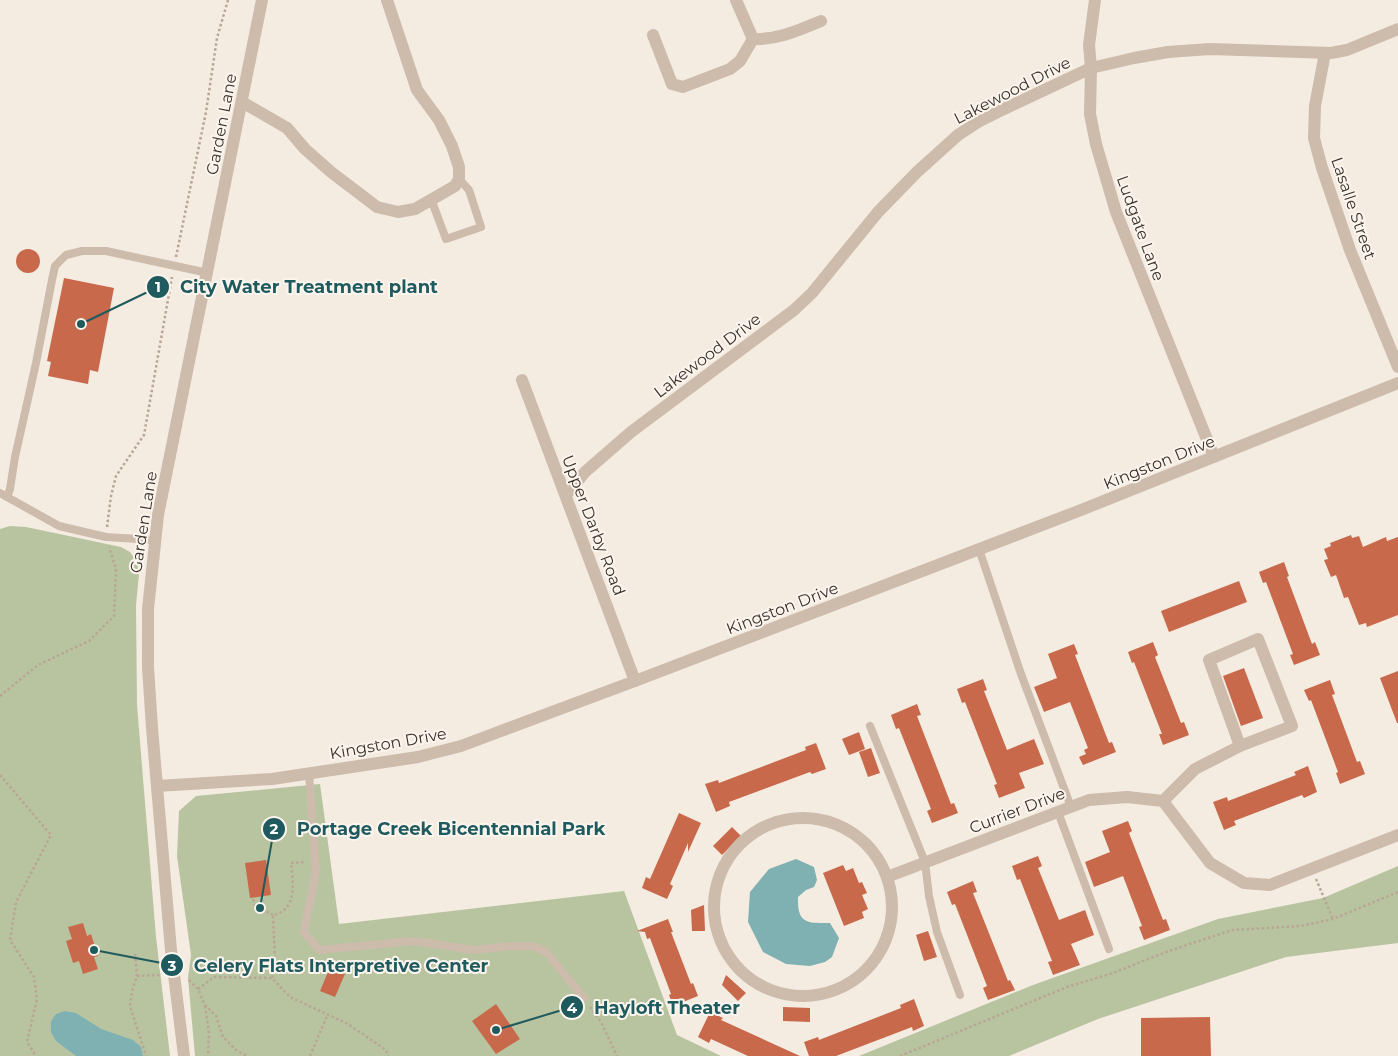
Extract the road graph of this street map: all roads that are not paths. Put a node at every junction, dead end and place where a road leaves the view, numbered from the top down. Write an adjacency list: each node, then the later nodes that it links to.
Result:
1 (262, 0): 11 (street, Garden Lane)
2 (388, 0): 12 (street)
3 (736, 0): 8 (street)
4 (1095, 0): 10 (street, Ludgate Lane)
5 (821, 21): 8 (street)
6 (1398, 29): 9 (street, Lakewood Drive)
7 (653, 35): 8 (street)
8 (753, 39)
9 (1325, 53): 10 (street, Lakewood Drive); 15 (street, Lasalle Street)
10 (1091, 68): 18 (street, Ludgate Lane); 20 (street, Lakewood Drive)
11 (242, 102): 13 (street); 14 (street, Garden Lane)
12 (458, 179): 13 (street); 13 (lane)
13 (431, 199)
14 (208, 273): 19 (lane); 21 (street, Garden Lane)
15 (1398, 367)
16 (522, 380): 20 (street, Upper Darby Road)
17 (1398, 383): 18 (street, Kingston Drive)
18 (1214, 457): 22 (street, Kingston Drive)
19 (4, 495): 21 (lane)
20 (566, 495): 23 (street, Upper Darby Road)
21 (154, 540): 27 (street, Garden Lane)
22 (979, 550): 23 (street, Kingston Drive); 29 (lane)
23 (635, 681): 26 (street, Kingston Drive)
24 (870, 726): 32 (lane)
25 (1240, 746): 25 (street); 28 (street)
26 (309, 774): 27 (street, Kingston Drive); 36 (lane)
27 (157, 786): 37 (street, Garden Lane)
28 (1162, 801): 29 (street, Currier Drive); 31 (street)
29 (1071, 807): 30 (street, Currier Drive)
30 (1058, 812): 32 (street, Currier Drive); 34 (lane)
31 (1398, 835)
32 (925, 862): 33 (street, Currier Drive); 35 (lane)
33 (887, 877): 33 (street)
34 (1109, 949)
35 (960, 995)
36 (584, 998)
37 (184, 1056)

